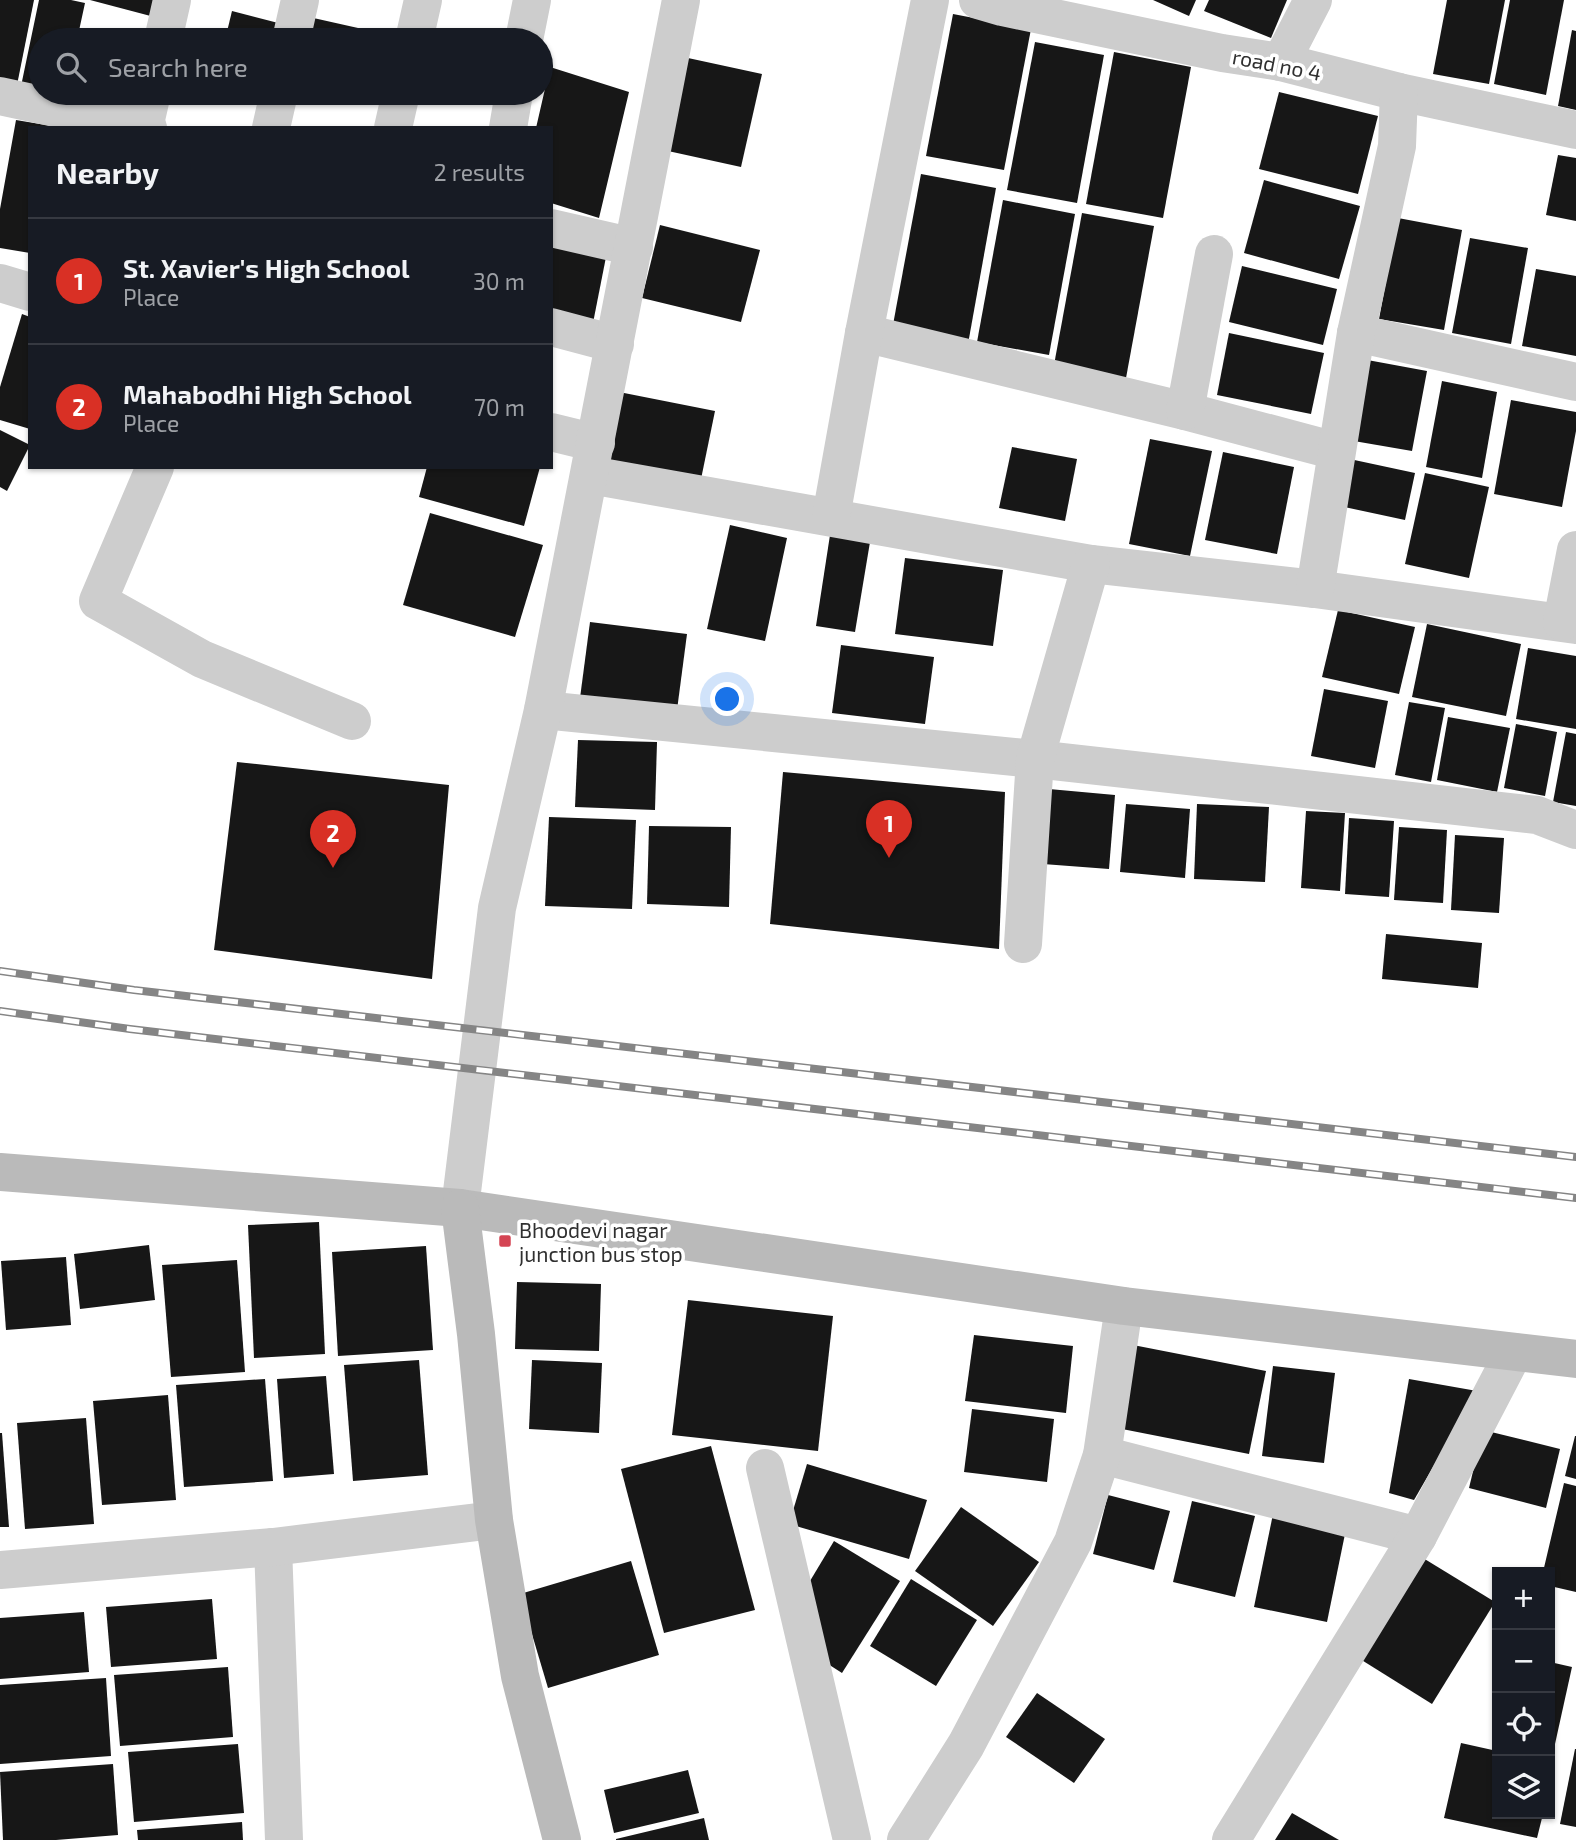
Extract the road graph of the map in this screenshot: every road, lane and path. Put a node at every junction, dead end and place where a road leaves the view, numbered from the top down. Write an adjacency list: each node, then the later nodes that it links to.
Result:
1 (172, 0): 9 (street)
2 (300, 0): 10 (street)
3 (423, 0): 11 (street)
4 (531, 0): 12 (street)
5 (681, 0): 27 (street)
6 (930, 0): 32 (street)
7 (978, 0): 13 (street, road no 4)
8 (1314, 0): 13 (street)
9 (166, 28)
10 (294, 28)
11 (417, 28)
12 (526, 28)
13 (1281, 62): 14 (street, road no 4)
14 (1399, 92): 25 (street, road no 4); 33 (street)
15 (0, 96): 16 (street)
16 (28, 100)
17 (58, 105): 21 (street)
18 (276, 105): 22 (street)
19 (398, 105): 23 (street)
20 (512, 105): 24 (street)
21 (147, 119)
22 (271, 126)
23 (393, 126)
24 (508, 126)
25 (1576, 130)
26 (553, 228): 27 (street)
27 (634, 247): 34 (street)
28 (1214, 254): 36 (street)
29 (0, 283): 30 (street)
30 (28, 291)
31 (553, 328): 34 (street)
32 (864, 333): 36 (street); 41 (street)
33 (1356, 333): 35 (street); 38 (street)
34 (615, 344): 39 (street)
35 (1576, 382)
36 (1185, 411): 38 (street)
37 (553, 433): 39 (street)
38 (1336, 451): 44 (street)
39 (593, 459): 41 (street); 46 (street)
40 (154, 469): 47 (street)
41 (831, 517): 43 (street)
42 (1576, 550): 45 (street)
43 (1091, 564): 44 (street); 48 (street)
44 (1315, 589): 45 (street)
45 (1569, 624)
46 (543, 710): 48 (street); 52 (street)
47 (352, 721)
48 (1035, 759): 49 (street); 50 (street)
49 (1576, 831)
50 (1023, 944)
51 (0, 1172): 52 (street)
52 (460, 1208): 53 (street); 58 (street)
53 (1124, 1306): 54 (street); 56 (street)
54 (1514, 1352): 55 (street); 59 (street)
55 (1576, 1359)
56 (1102, 1455): 59 (street); 65 (street)
57 (765, 1468): 64 (street)
58 (494, 1520): 60 (street); 63 (street)
59 (1418, 1536): 66 (street)
60 (273, 1547): 61 (street); 62 (street)
61 (0, 1570)
62 (284, 1840)
63 (562, 1840)
64 (852, 1840)
65 (906, 1840)
66 (1231, 1840)

